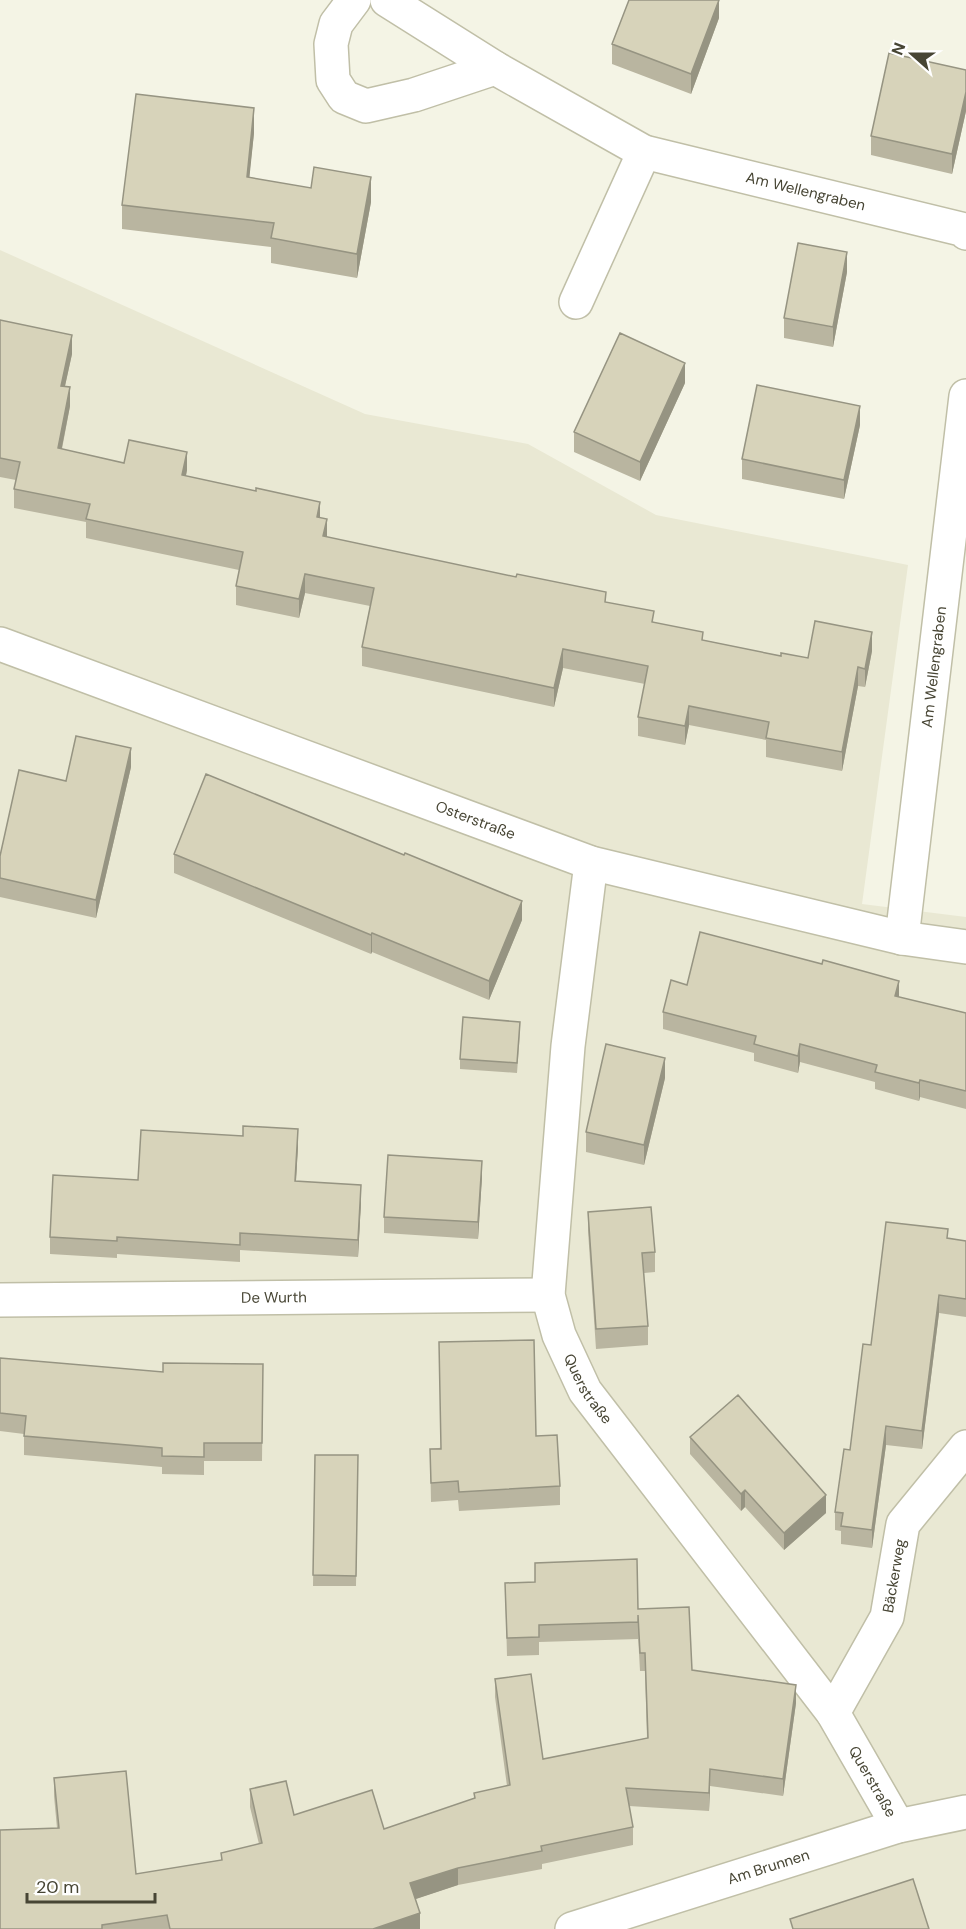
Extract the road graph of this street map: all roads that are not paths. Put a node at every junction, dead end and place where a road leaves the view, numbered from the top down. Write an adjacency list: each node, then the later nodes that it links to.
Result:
1 (354, 0): 3 (street)
2 (387, 0): 3 (street, Am Wellengraben)
3 (495, 68): 4 (street, Am Wellengraben)
4 (644, 152): 5 (street, Am Wellengraben); 6 (street)
5 (966, 233)
6 (576, 302)
7 (966, 396): 10 (street, Am Wellengraben)
8 (0, 644): 9 (street, Osterstraße)
9 (591, 863): 10 (street, Osterstraße); 12 (street, Querstraße)
10 (902, 938): 11 (street, Osterstraße)
11 (966, 947)
12 (548, 1295): 13 (street, De Wurth); 15 (street, Querstraße)
13 (0, 1300)
14 (966, 1447): 15 (street, Bäckerweg)
15 (833, 1713): 17 (street, Querstraße)
16 (966, 1812): 17 (street, Am Brunnen)
17 (898, 1826): 18 (street, Am Brunnen)
18 (572, 1929)

